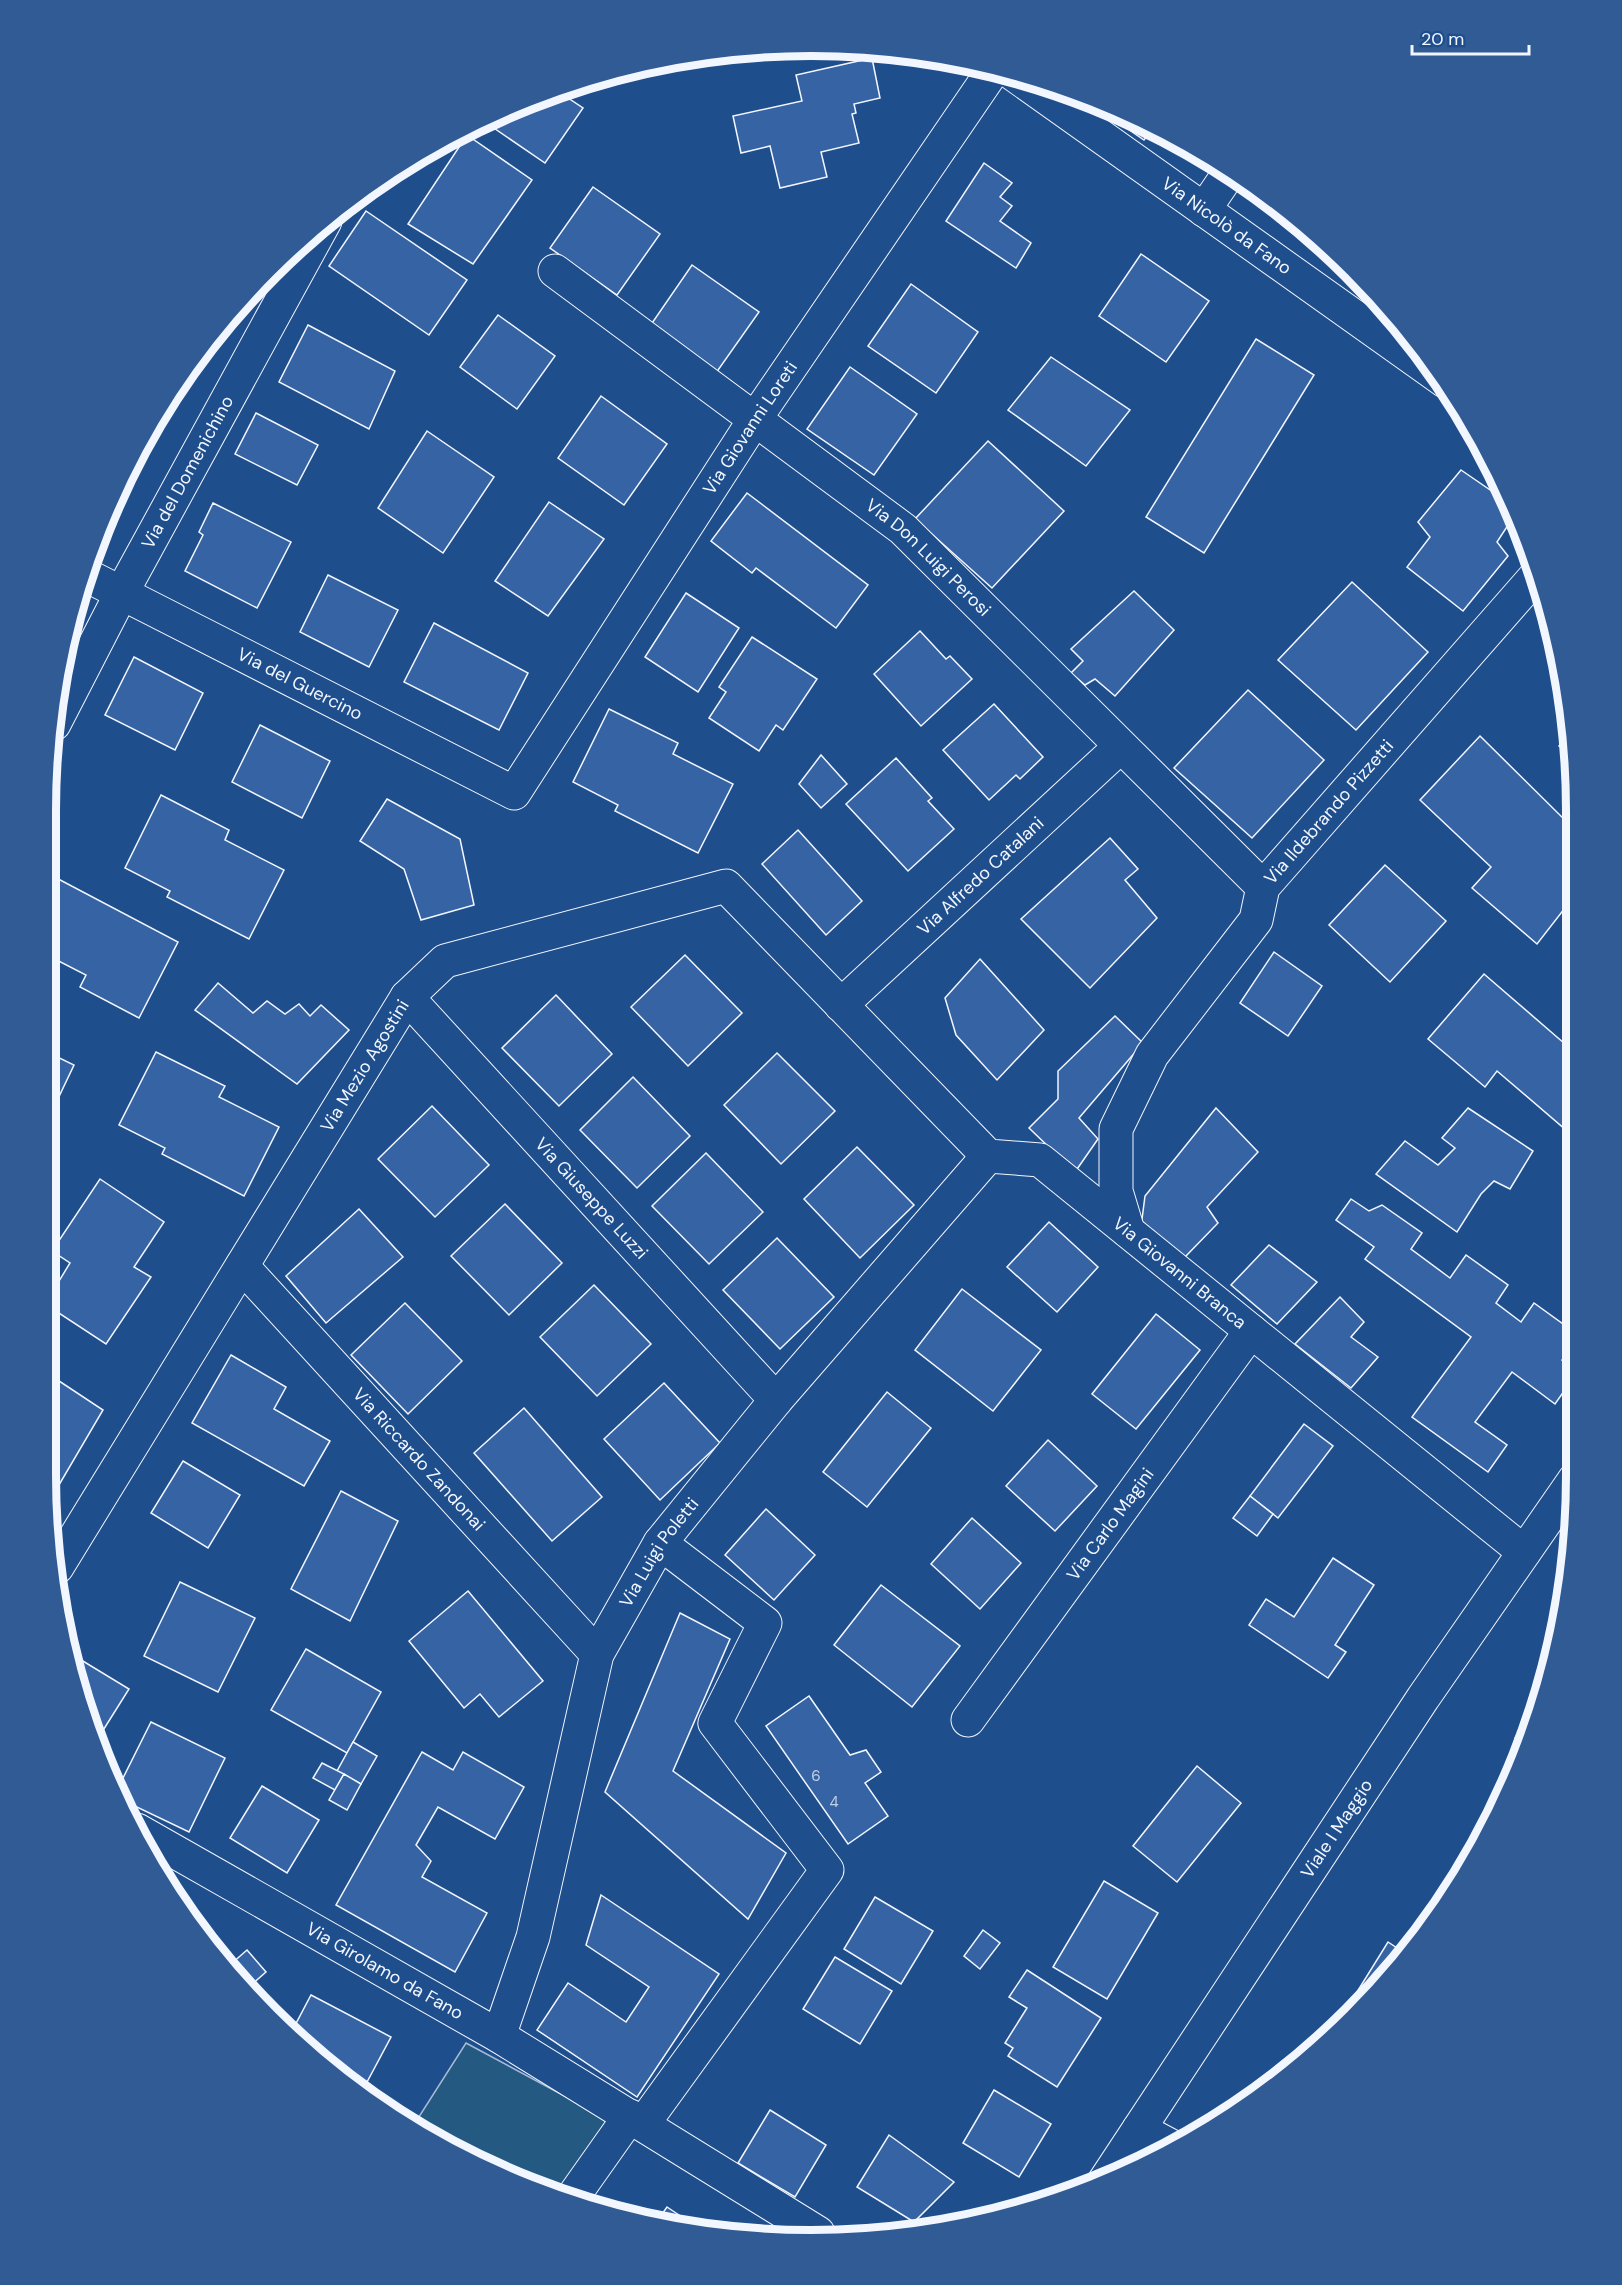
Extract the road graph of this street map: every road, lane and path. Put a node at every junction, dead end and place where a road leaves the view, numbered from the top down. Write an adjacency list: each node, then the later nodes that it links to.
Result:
1 (989, 77): 8 (street, Via Giovanni Loreti)
2 (1036, 90): 4 (street, Via Nicolò da Fano)
3 (1225, 179): 4 (street)
4 (1204, 210): 7 (street, Via Nicolò da Fano)
5 (313, 243): 11 (street, Via del Domenichino)
6 (555, 271): 8 (street, Via Don Luigi Perosi)
7 (1418, 362)
8 (755, 419): 13 (street, Via Don Luigi Perosi); 14 (street, Via Giovanni Loreti)
9 (92, 579): 11 (street, Via del Guercino)
10 (1530, 581): 15 (street, Via Ildebrando Pizzetti)
11 (121, 594): 12 (street, Via del Domenichino); 14 (street, Via del Guercino)
12 (63, 707)
13 (1120, 747): 15 (street, Via Don Luigi Perosi); 17 (street, Via Alfredo Catalani)
14 (514, 793)
15 (1263, 887): 19 (street, Via Ildebrando Pizzetti)
16 (407, 997): 17 (street, Via Mezio Agostini); 20 (street, Via Mezio Agostini); 22 (street, Via Giuseppe Luzzi)
17 (841, 1005): 18 (street)
18 (988, 1156): 19 (street, Via Giovanni Branca); 22 (street, Via Luigi Poletti)
19 (1128, 1231): 21 (street, Via Giovanni Branca)
20 (242, 1266): 26 (street, Via Mezio Agostini); 27 (street, Via Riccardo Zandonai)
21 (1251, 1331): 25 (street, Via Giovanni Branca); 28 (street, Via Carlo Magini)
22 (776, 1400): 24 (street, Via Luigi Poletti)
23 (1566, 1492): 25 (street, Viale I Maggio)
24 (660, 1544): 27 (street, Via Luigi Poletti); 31 (street)
25 (1524, 1552): 32 (street, Viale I Maggio)
26 (61, 1561)
27 (597, 1654): 30 (street, Via Luigi Poletti)
28 (968, 1720)
29 (149, 1837): 30 (street, Via Girolamo da Fano)
30 (499, 2036): 31 (street, Via Girolamo da Fano)
31 (637, 2120): 35 (street); 36 (street, Via Girolamo da Fano)
32 (1139, 2129): 33 (street); 34 (street, Viale I Maggio)
33 (1163, 2142)
34 (1115, 2165)
35 (577, 2192)
36 (812, 2230)

